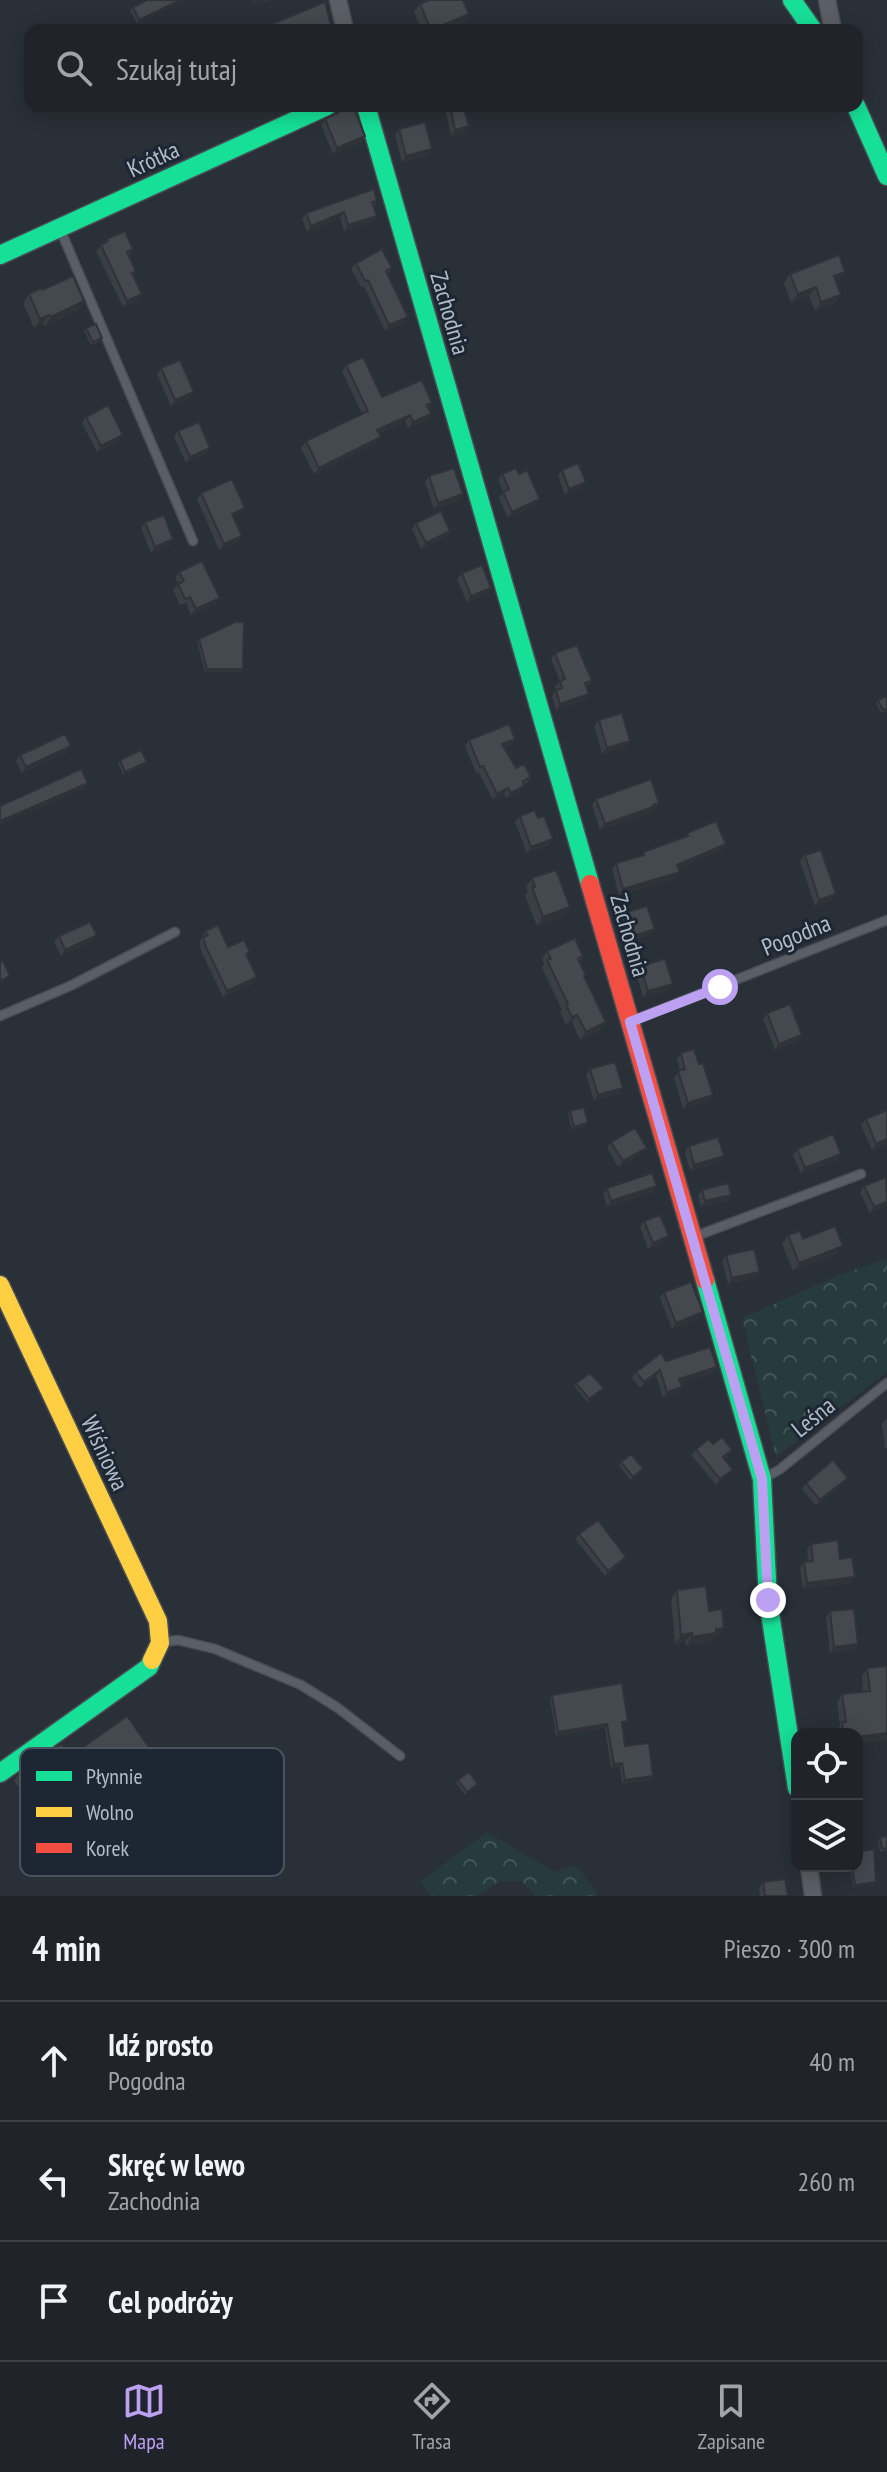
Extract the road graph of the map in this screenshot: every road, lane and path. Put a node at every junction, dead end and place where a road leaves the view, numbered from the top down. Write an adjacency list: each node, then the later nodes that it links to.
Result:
1 (338, 0): 4 (street)
2 (792, 0): 5 (street)
3 (827, 0): 6 (street)
4 (344, 24)
5 (809, 24)
6 (832, 24)
7 (314, 112): 11 (street, Krótka)
8 (368, 112): 17 (street, Zachodnia)
9 (859, 112): 10 (street)
10 (887, 176)
11 (59, 228): 12 (street, Krótka); 13 (lane)
12 (0, 255)
13 (193, 541)
14 (887, 920): 17 (lane, Pogodna)
15 (175, 932): 16 (lane)
16 (0, 1016)
17 (630, 1022): 19 (street, Zachodnia)
18 (861, 1174): 19 (lane)
19 (692, 1238): 22 (street, Zachodnia)
20 (0, 1285): 23 (street, Wiśniowa)
21 (887, 1383): 22 (lane, Leśna)
22 (762, 1479): 25 (street, Zachodnia)
23 (160, 1643): 24 (street); 26 (lane)
24 (35, 1748)
25 (791, 1749)
26 (400, 1756)
27 (20, 1759): 28 (street)
28 (0, 1773)
29 (810, 1872): 30 (street)
30 (813, 1896)

